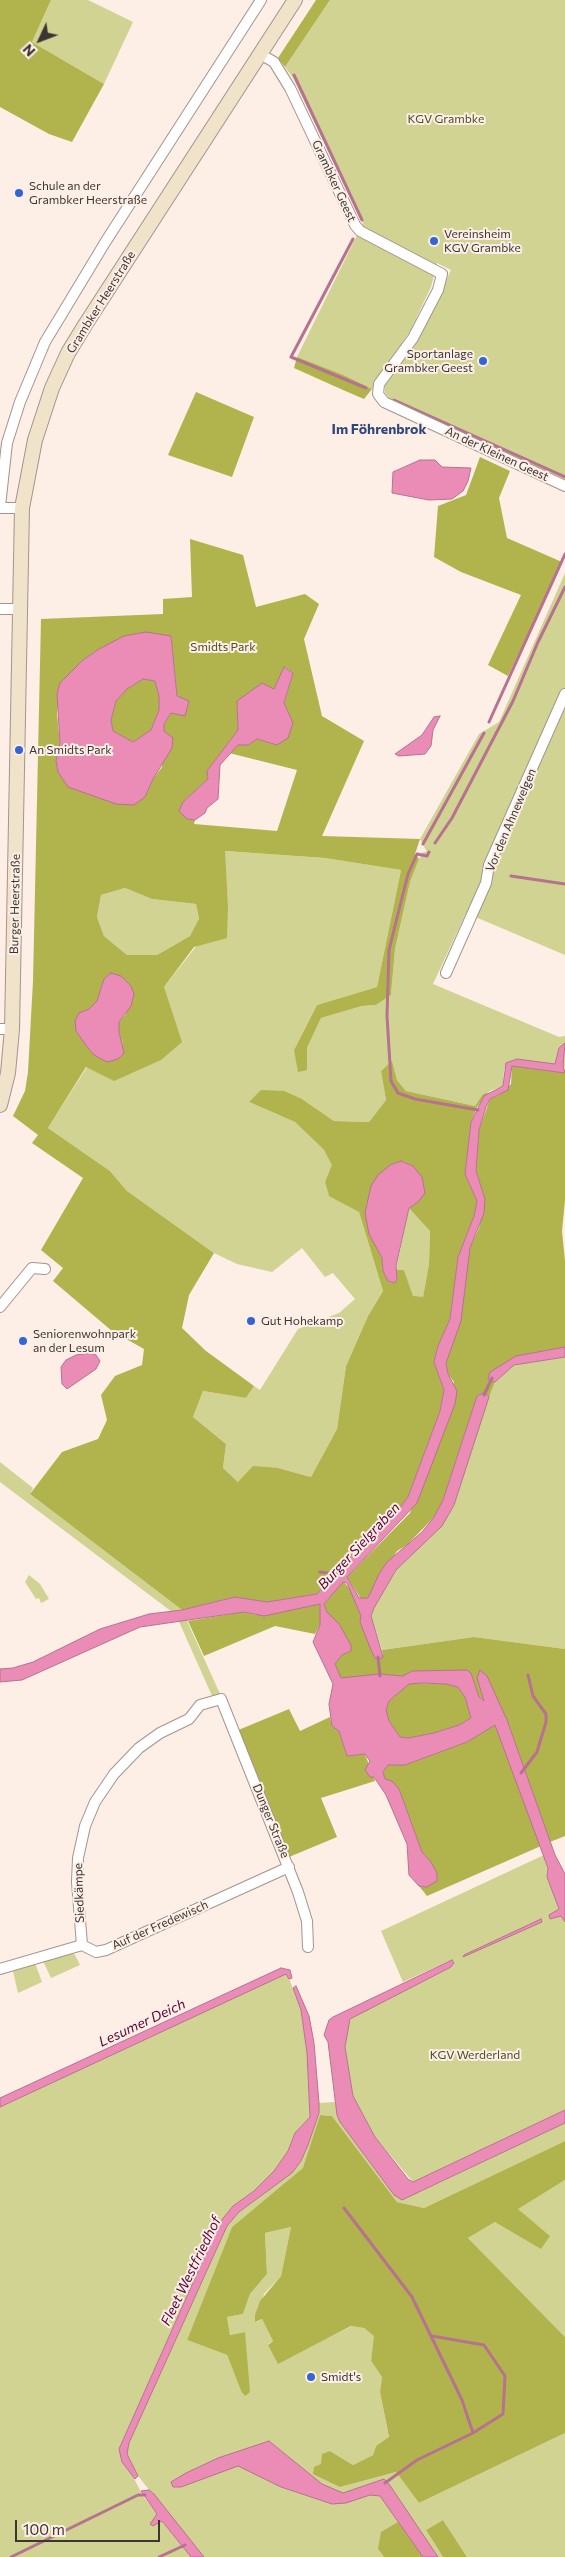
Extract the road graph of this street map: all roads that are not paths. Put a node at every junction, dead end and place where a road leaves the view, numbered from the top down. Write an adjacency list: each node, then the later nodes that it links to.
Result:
1 (261, 0): 6 (street)
2 (295, 0): 3 (main road, Grambker Heerstraße)
3 (260, 54): 4 (street, Grambker Geest); 7 (main road, Grambker Heerstraße)
4 (378, 394): 5 (street, An der Kleinen Geest)
5 (565, 486)
6 (0, 507): 7 (street)
7 (22, 508): 9 (main road, Grambker Heerstraße)
8 (0, 609): 9 (street)
9 (22, 609): 11 (main road, Grambker Heerstraße)
10 (565, 694): 12 (street, Vor den Ahnewelgen)
11 (20, 703): 13 (main road, Burger Heerstraße)
12 (446, 974)
13 (6, 1029): 14 (main road, Burger Heerstraße)
14 (0, 1105)
15 (45, 1269): 16 (street)
16 (0, 1307)
17 (222, 1699): 18 (street, Dunger Straße); 19 (street, Siedkämpe)
18 (289, 1867): 19 (street, Auf der Fredewisch); 20 (street, Dunger Straße)
19 (82, 1945): 21 (street, Auf der Fredewisch)
20 (308, 1948)
21 (0, 1969)

